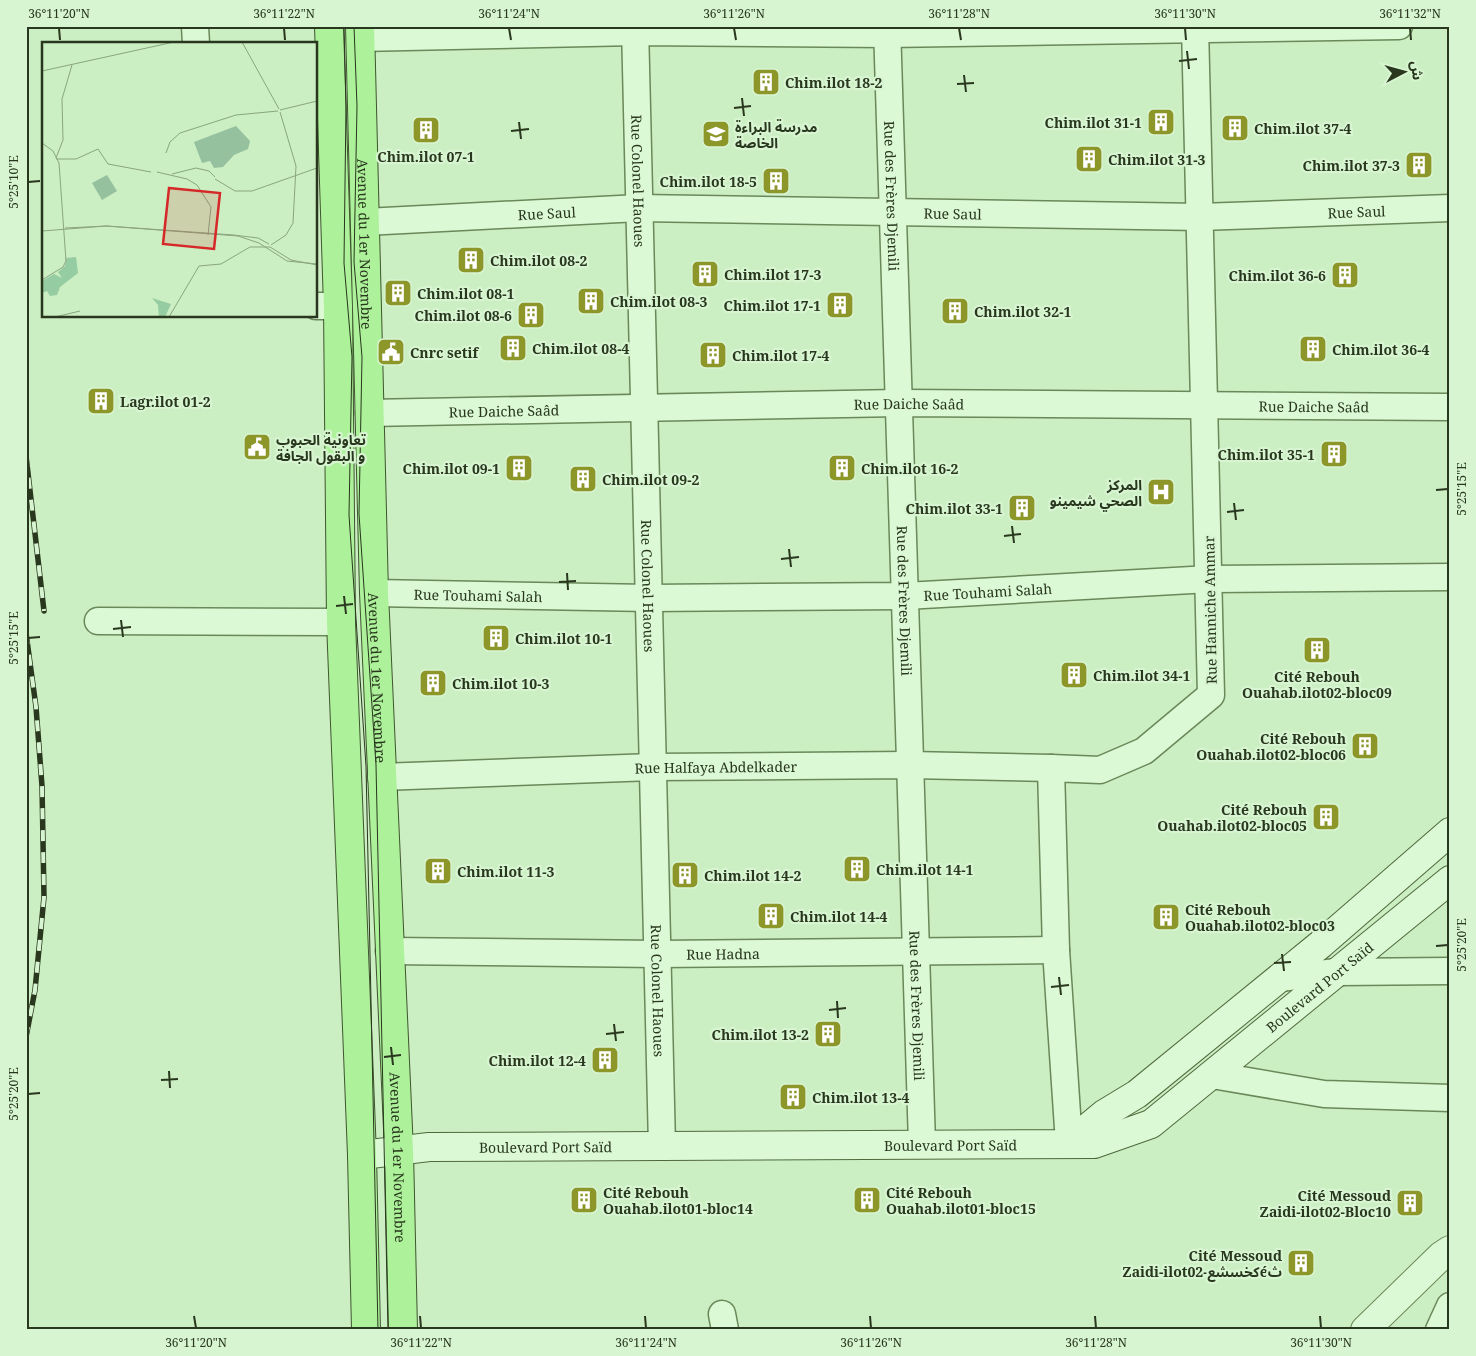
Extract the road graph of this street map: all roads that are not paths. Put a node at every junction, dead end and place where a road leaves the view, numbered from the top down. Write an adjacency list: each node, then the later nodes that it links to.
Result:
1 (195, 26): 8 (street)
2 (329, 26): 14 (main road, Avenue du 1er Novembre)
3 (1400, 26): 4 (street)
4 (1195, 28): 6 (street); 12 (street, Rue Hanniche Ammar)
5 (635, 29): 6 (street); 7 (street); 9 (street, Rue Colonel Haoues)
6 (887, 30): 11 (street, Rue des Frères Djemili)
7 (360, 32): 13 (main road, Avenue du 1er Novembre)
8 (196, 42)
9 (639, 208): 11 (street, Rue Saul); 13 (street, Rue Saul); 18 (street, Rue Colonel Haoues)
10 (1450, 208): 12 (street, Rue Saul)
11 (893, 213): 12 (street, Rue Saul); 15 (street, Rue des Frères Djemili)
12 (1200, 217): 16 (street, Rue Hanniche Ammar)
13 (365, 222): 19 (main road, Avenue du 1er Novembre)
14 (327, 306): 26 (main road, Avenue du 1er Novembre)
15 (899, 403): 16 (street, Rue Daiche Saâd); 18 (street, Rue Daiche Saâd); 23 (street, Rue des Frères Djemili)
16 (1205, 406): 17 (street, Rue Daiche Saâd); 21 (street, Rue Hanniche Ammar)
17 (1450, 407)
18 (646, 408): 19 (street, Rue Daiche Saâd); 24 (street, Rue Colonel Haoues)
19 (369, 413): 22 (main road, Avenue du 1er Novembre)
20 (1450, 577): 21 (street, Rue Touhami Salah)
21 (1210, 578): 23 (street, Rue Touhami Salah); 29 (street, Rue Hanniche Ammar)
22 (374, 593): 24 (street, Rue Touhami Salah); 30 (main road, Avenue du 1er Novembre)
23 (905, 596): 24 (street, Rue Touhami Salah); 27 (street, Rue des Frères Djemili)
24 (649, 598): 28 (street, Rue Colonel Haoues)
25 (98, 620): 26 (street)
26 (341, 622): 46 (main road, Avenue du 1er Novembre)
27 (910, 765): 28 (street, Rue Halfaya Abdelkader); 29 (street, Rue Halfaya Abdelkader); 35 (street, Rue des Frères Djemili)
28 (653, 767): 30 (street, Rue Halfaya Abdelkader); 36 (street, Rue Colonel Haoues)
29 (1051, 768): 33 (street)
30 (381, 777): 34 (main road, Avenue du 1er Novembre)
31 (1450, 832): 39 (main road)
32 (1450, 880): 38 (main road, Boulevard Port Saïd)
33 (1056, 950): 35 (street, Rue Hadna); 42 (street)
34 (390, 951): 36 (street, Rue Hadna); 45 (main road, Avenue du 1er Novembre)
35 (916, 951): 36 (street, Rue Hadna); 43 (street, Rue des Frères Djemili)
36 (658, 954): 44 (street, Rue Colonel Haoues)
37 (1450, 971): 38 (street)
38 (1338, 972): 39 (street); 40 (main road, Boulevard Port Saïd)
39 (1279, 978): 42 (main road)
40 (1212, 1075): 41 (street); 42 (main road, Boulevard Port Saïd)
41 (1450, 1098)
42 (1069, 1143): 43 (main road, Boulevard Port Saïd)
43 (922, 1144): 44 (main road, Boulevard Port Saïd)
44 (662, 1146): 45 (main road, Boulevard Port Saïd)
45 (399, 1151): 46 (main road, Boulevard Port Saïd); 50 (main road, Avenue du 1er Novembre)
46 (362, 1155): 49 (main road, Avenue du 1er Novembre)
47 (1450, 1250): 51 (main road)
48 (1450, 1306): 52 (street)
49 (366, 1330)
50 (403, 1330)
51 (1365, 1330)
52 (1438, 1330)

